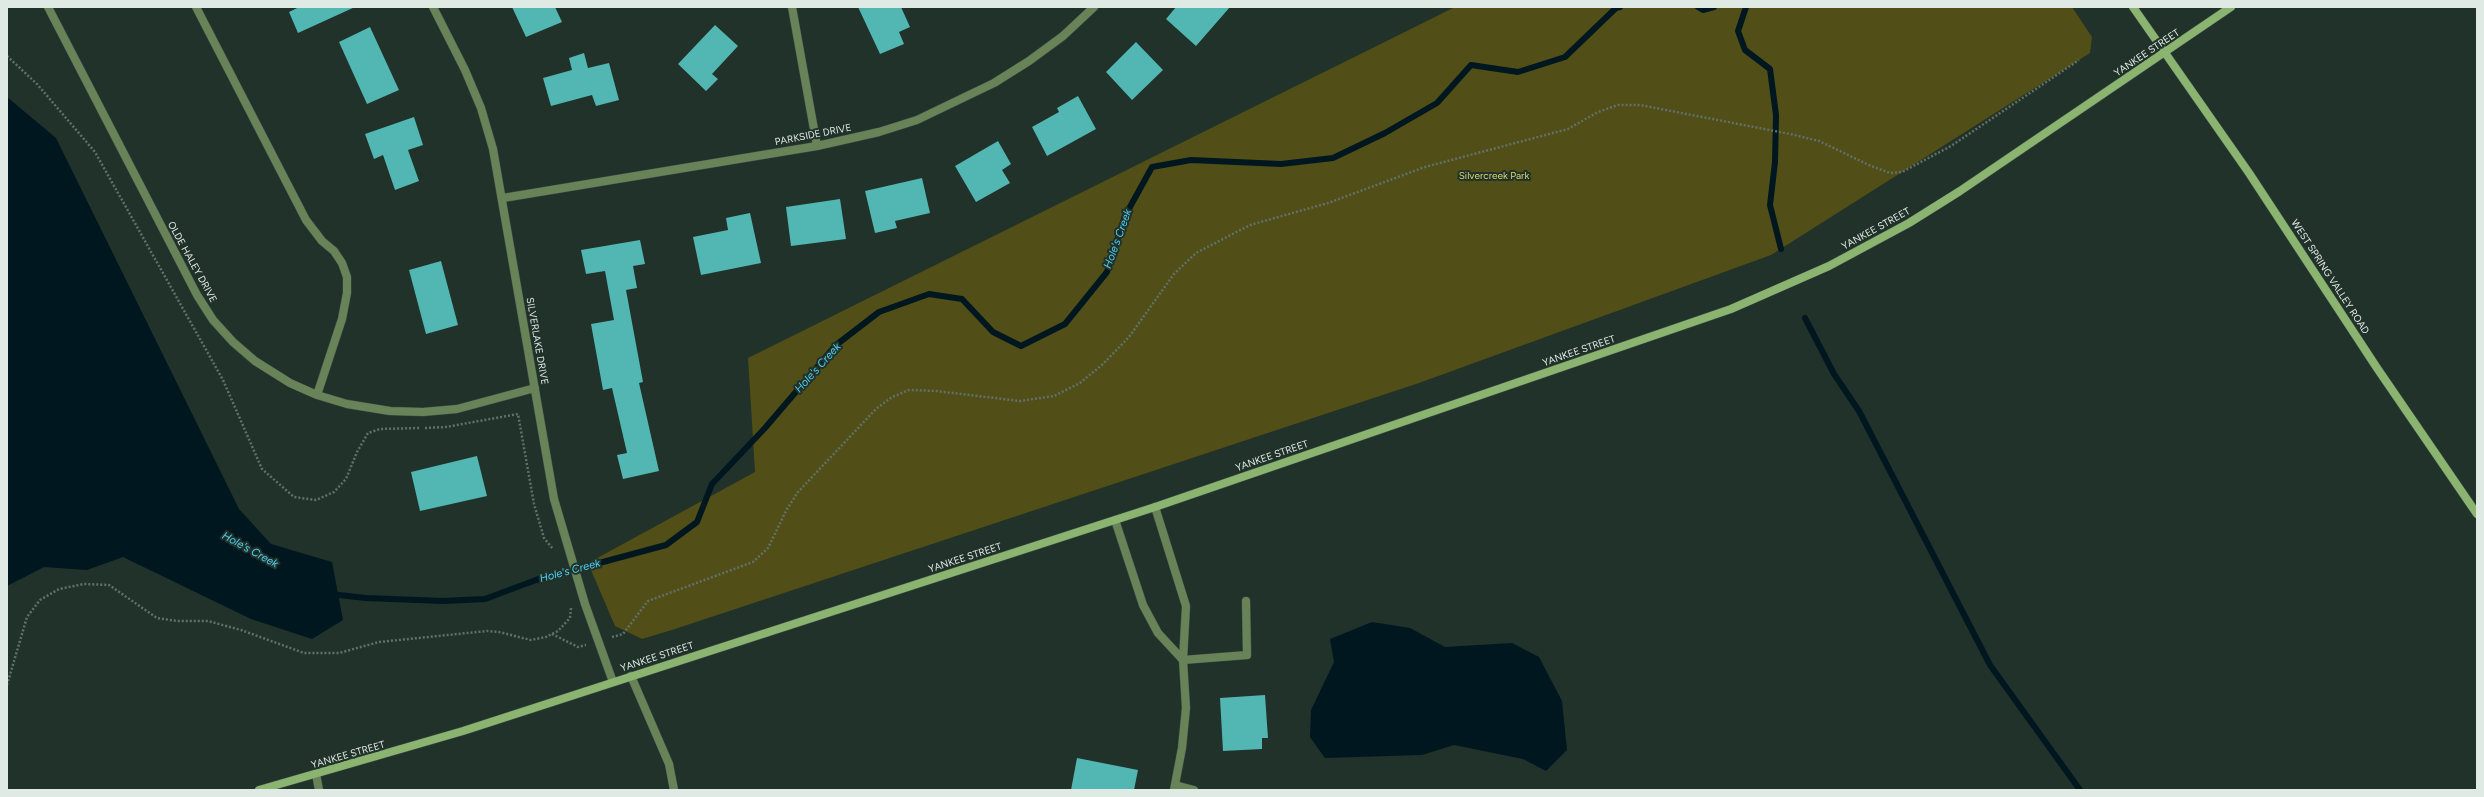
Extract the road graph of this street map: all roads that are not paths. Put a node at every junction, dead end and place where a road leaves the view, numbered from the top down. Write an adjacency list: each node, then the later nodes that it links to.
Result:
1 (48, 7): 12 (street, OLDE HALEY DRIVE)
2 (196, 7): 12 (street)
3 (433, 7): 10 (street, SILVERLAKE DRIVE)
4 (792, 7): 9 (street)
5 (1094, 7): 9 (street, PARKSIDE DRIVE)
6 (2133, 7): 8 (street, WEST SPRING VALLEY ROAD)
7 (2231, 7): 8 (street, YANKEE STREET)
8 (2165, 53): 13 (street, YANKEE STREET); 14 (street, WEST SPRING VALLEY ROAD)
9 (817, 146): 10 (street, PARKSIDE DRIVE)
10 (503, 198): 11 (street, SILVERLAKE DRIVE)
11 (535, 388): 12 (street, OLDE HALEY DRIVE); 19 (street, SILVERLAKE DRIVE)
12 (317, 395)
13 (1155, 507): 15 (street, YANKEE STREET); 17 (street)
14 (2477, 514)
15 (1115, 520): 17 (street); 18 (street, YANKEE STREET)
16 (1246, 601): 17 (street)
17 (1183, 660): 21 (street)
18 (631, 676): 19 (street, YANKEE STREET); 24 (street)
19 (613, 682): 20 (street, YANKEE STREET)
20 (316, 774): 22 (street, YANKEE STREET); 23 (street)
21 (1174, 788): 25 (street)
22 (259, 790)
23 (319, 790)
24 (674, 790)
25 (1194, 790)

